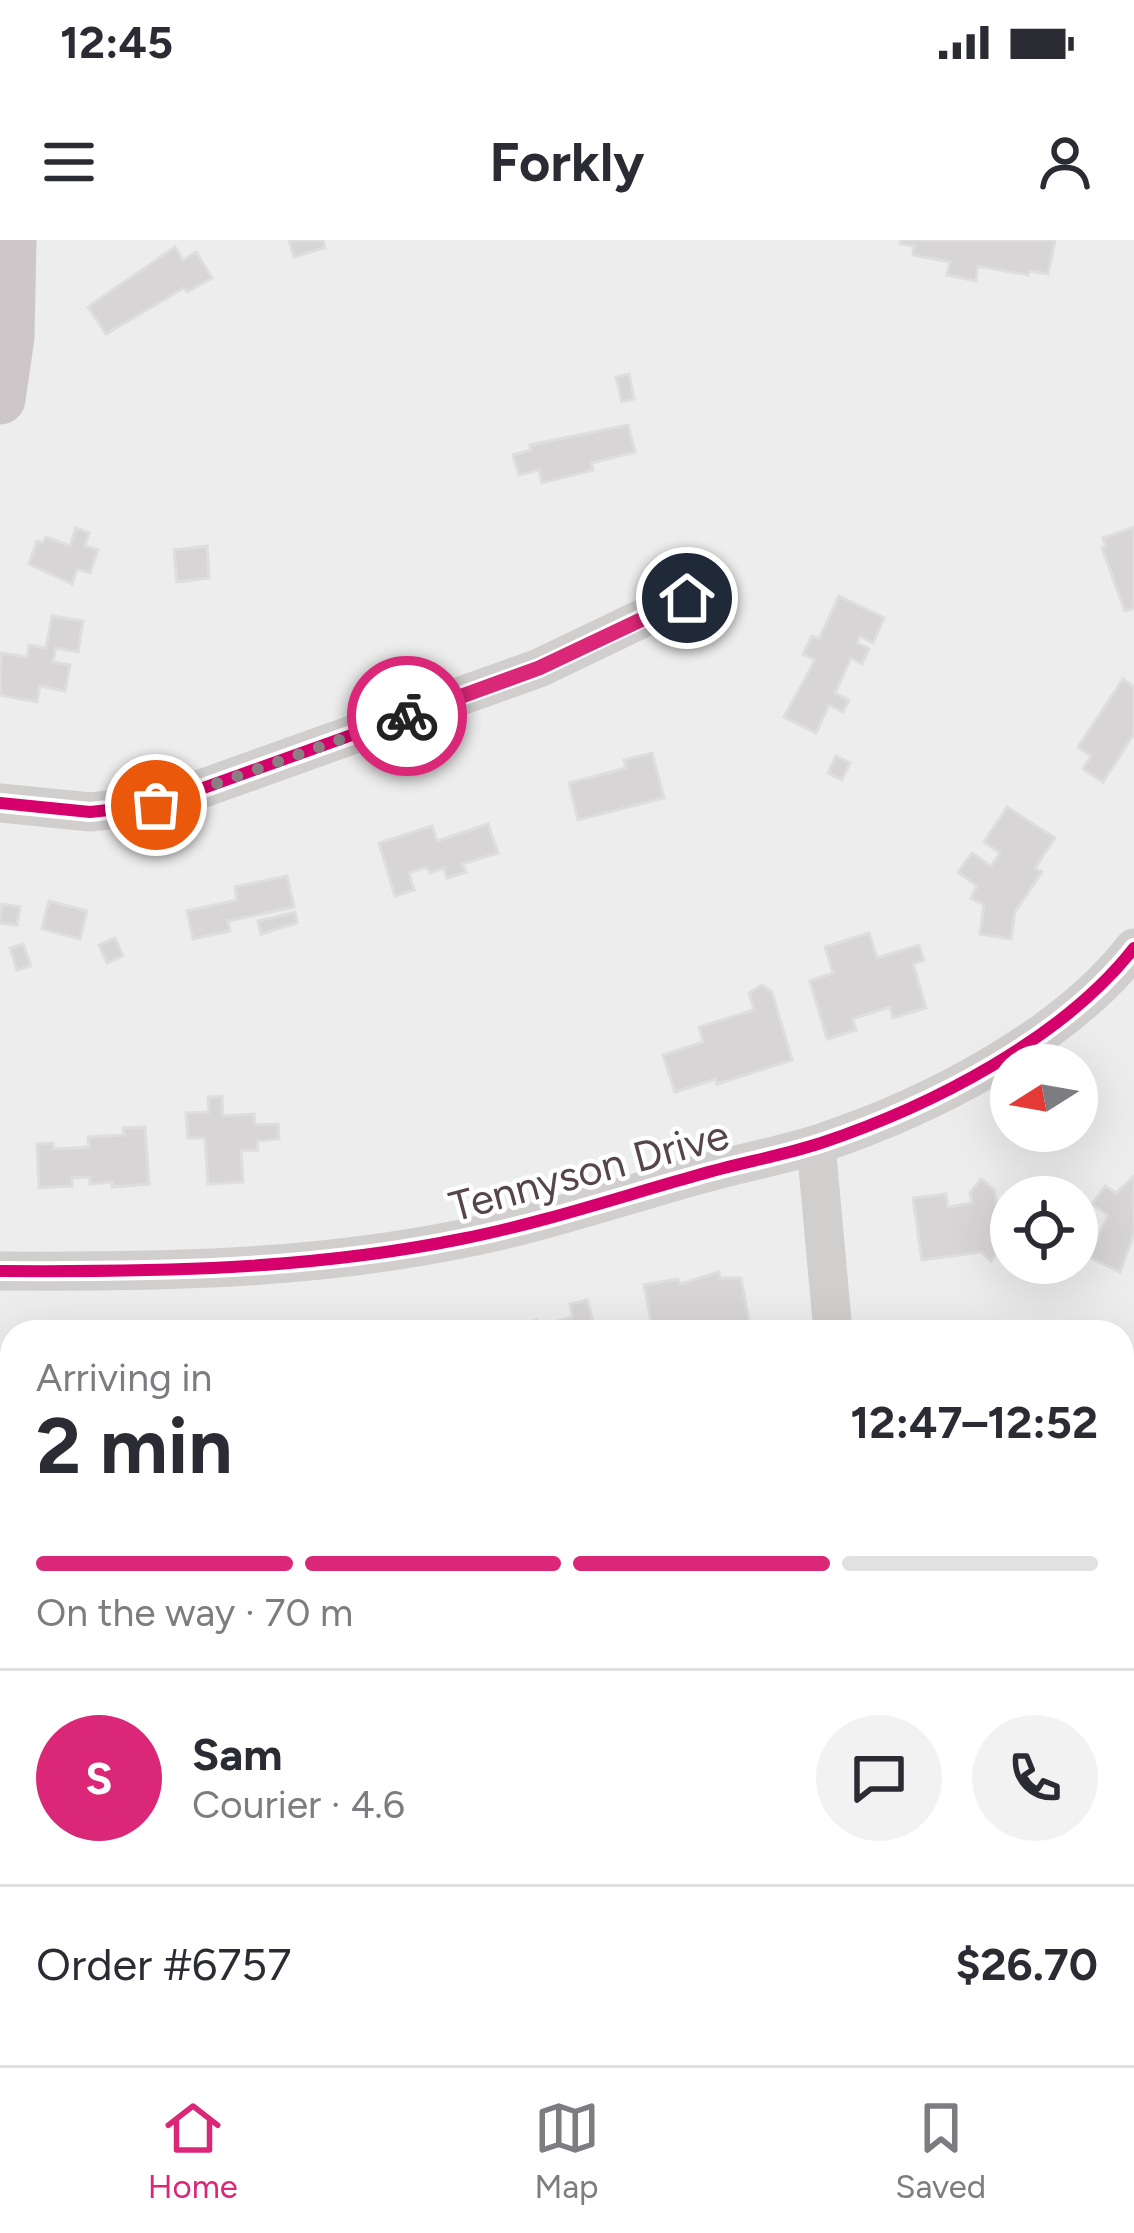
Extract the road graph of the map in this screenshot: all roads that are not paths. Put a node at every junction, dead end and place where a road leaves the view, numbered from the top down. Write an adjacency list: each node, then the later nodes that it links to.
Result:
1 (11, 240): 2 (main road)
2 (0, 399)
3 (687, 598): 4 (street)
4 (0, 803)
5 (1134, 948): 6 (street, Tennyson Drive)
6 (816, 1145): 7 (street, Tennyson Drive); 8 (street)
7 (0, 1271)
8 (832, 1320)

